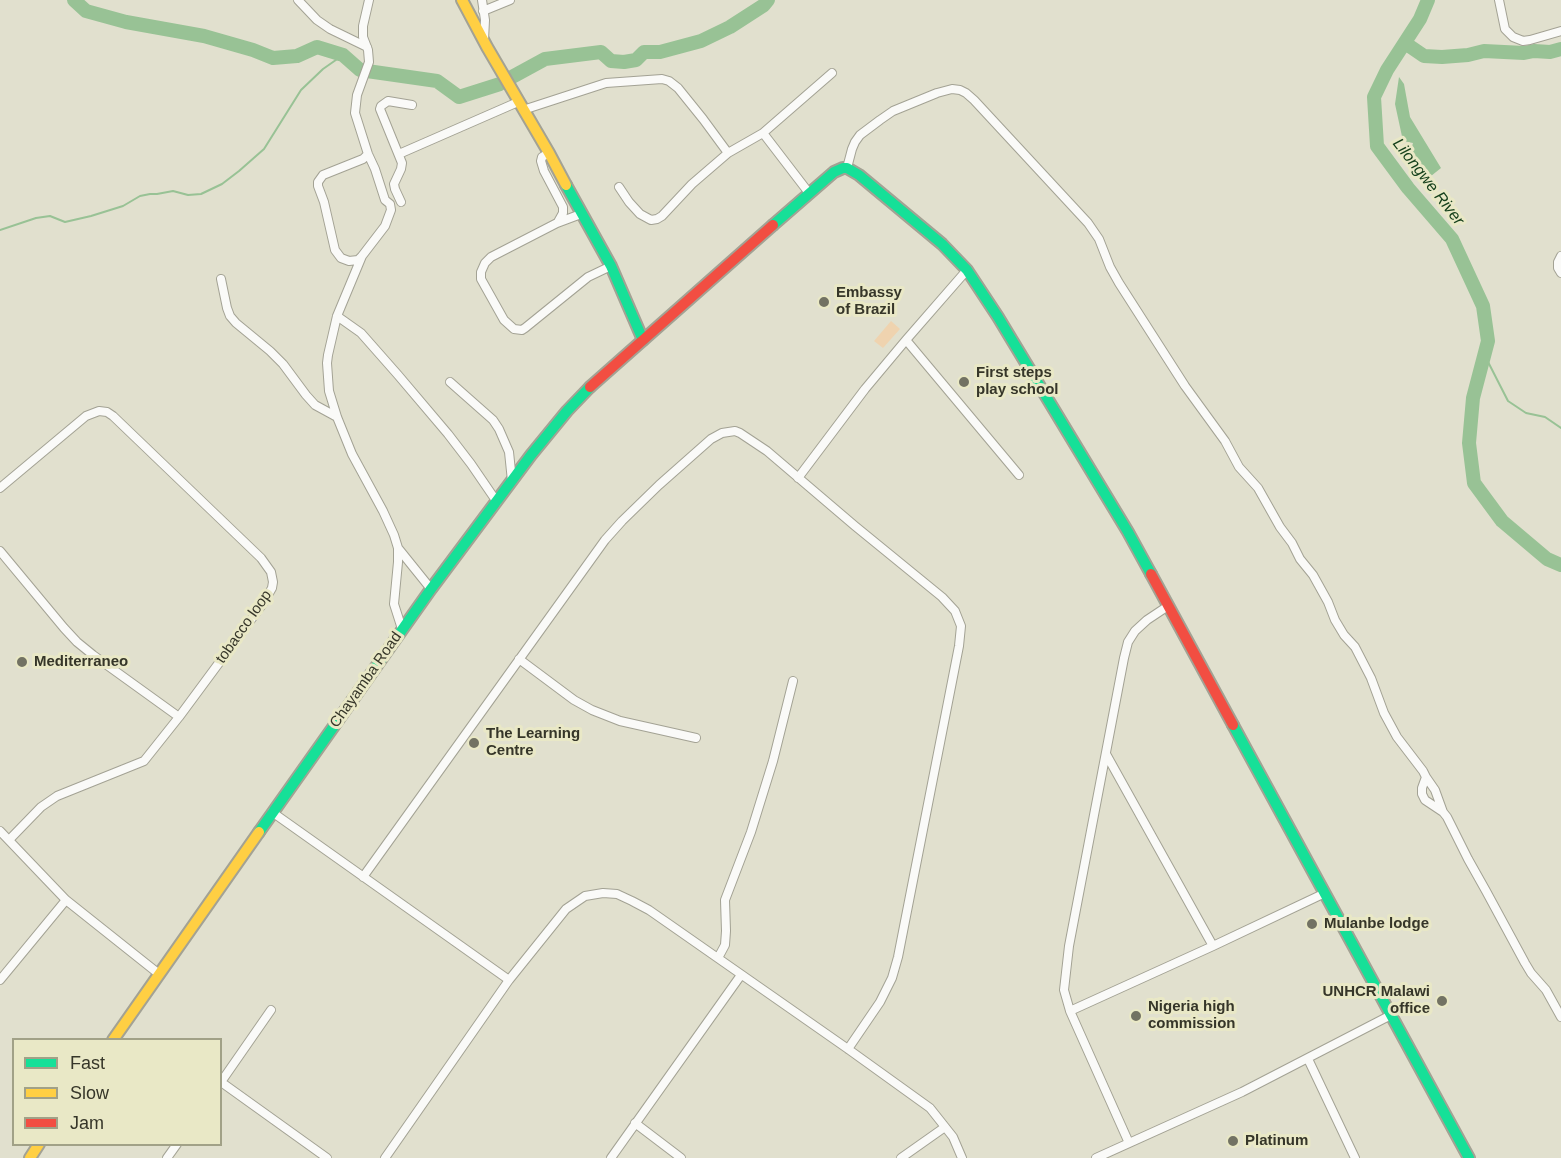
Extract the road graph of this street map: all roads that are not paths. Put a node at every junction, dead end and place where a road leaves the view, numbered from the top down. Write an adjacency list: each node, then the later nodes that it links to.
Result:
1 (298, 0): 10 (street)
2 (369, 0): 10 (street)
3 (462, 0): 9 (street)
4 (482, 0): 7 (street)
5 (510, 0): 7 (street)
6 (1499, 0): 8 (street)
7 (483, 11): 9 (street)
8 (1561, 31)
9 (484, 40): 13 (street)
10 (367, 47): 17 (street)
11 (832, 73): 14 (street)
12 (412, 105): 18 (street)
13 (521, 106): 15 (street); 16 (street); 18 (street)
14 (763, 133): 16 (street); 21 (street)
15 (549, 153): 23 (street); 24 (street)
16 (728, 153): 20 (street)
17 (368, 154): 25 (street); 25 (street)
18 (399, 154): 22 (street)
19 (847, 168): 21 (street, Chayamba Road); 28 (street); 51 (street)
20 (619, 187)
21 (809, 193): 32 (street, Chayamba Road)
22 (401, 202)
23 (581, 214): 24 (street); 27 (street)
24 (557, 224): 27 (street)
25 (362, 256): 31 (street)
26 (1561, 256): 29 (street)
27 (611, 266): 32 (street)
28 (967, 270): 33 (street); 44 (street)
29 (1561, 273)
30 (221, 279): 35 (street)
31 (337, 316): 35 (street); 40 (street)
32 (643, 340): 38 (street, Chayamba Road)
33 (906, 340): 36 (street); 37 (street)
34 (450, 382): 38 (street)
35 (337, 417): 41 (street)
36 (1018, 475)
37 (798, 478): 46 (street); 70 (street)
38 (513, 481): 40 (street, Chayamba Road)
39 (0, 488): 48 (street, tobacco loop)
40 (497, 502): 43 (street, Chayamba Road)
41 (398, 548): 43 (street); 45 (street)
42 (0, 551): 48 (street)
43 (431, 589): 45 (street, Chayamba Road)
44 (1168, 606): 50 (street); 57 (street)
45 (402, 629): 52 (street, Chayamba Road)
46 (519, 659): 49 (street); 56 (street)
47 (793, 681): 60 (street)
48 (179, 717): 55 (street)
49 (696, 738)
50 (1106, 754): 59 (street); 66 (street)
51 (1426, 777): 53 (street); 53 (street)
52 (272, 812): 56 (street); 61 (street, Chayamba Road)
53 (1443, 812): 68 (street)
54 (0, 831): 55 (street)
55 (9, 840): 58 (street)
56 (363, 877): 64 (street)
57 (1325, 893): 59 (street); 67 (street)
58 (66, 900): 61 (street); 63 (street)
59 (1213, 946): 66 (street)
60 (718, 958): 62 (street); 64 (street)
61 (159, 974): 69 (street, Chayamba Road)
62 (741, 975): 70 (street); 74 (street)
63 (0, 980)
64 (509, 980): 78 (street)
65 (272, 1010): 72 (street)
66 (1070, 1011): 76 (street)
67 (1391, 1015): 71 (street); 85 (street)
68 (1561, 1017)
69 (114, 1038)
70 (848, 1049): 75 (street)
71 (1308, 1059): 76 (street); 84 (street)
72 (222, 1079)
73 (222, 1083): 77 (street)
74 (635, 1123): 79 (street); 80 (street)
75 (945, 1126): 81 (street); 82 (street)
76 (1129, 1143): 83 (street)
77 (327, 1158)
78 (385, 1158)
79 (611, 1158)
80 (681, 1158)
81 (901, 1158)
82 (962, 1158)
83 (1096, 1158)
84 (1355, 1158)
85 (1469, 1158)

